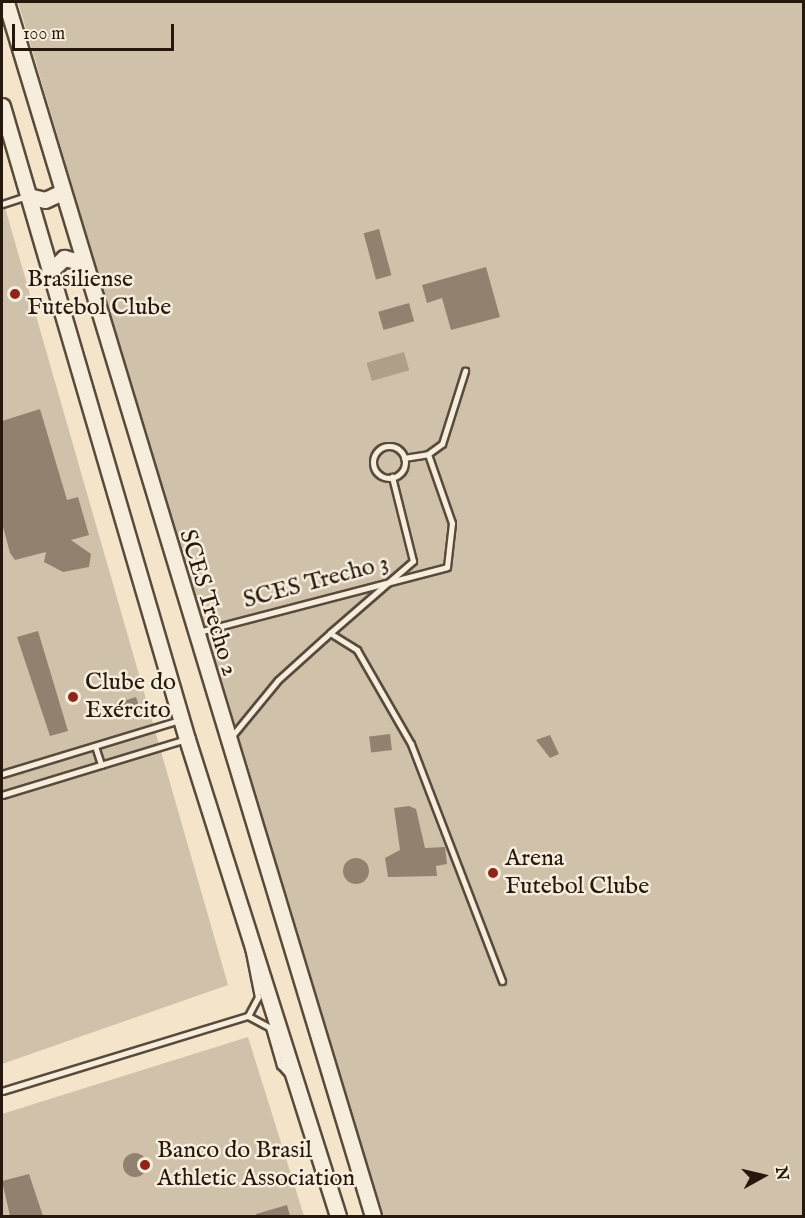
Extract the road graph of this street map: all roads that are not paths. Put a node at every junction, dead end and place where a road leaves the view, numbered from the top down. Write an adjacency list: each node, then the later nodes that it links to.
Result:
1 (6, 2): 3 (main road, SCES Trecho 2)
2 (2, 106): 4 (main road)
3 (62, 192): 4 (main road); 6 (main road, SCES Trecho 2)
4 (28, 196): 5 (lane); 7 (main road)
5 (2, 204)
6 (84, 263): 7 (main road); 13 (main road, SCES Trecho 2)
7 (49, 272): 15 (main road)
8 (465, 371): 9 (lane)
9 (428, 454): 10 (lane); 12 (lane, SCES Trecho 3)
10 (404, 458): 11 (lane); 11 (lane)
11 (392, 477): 12 (lane)
12 (398, 578): 13 (lane, SCES Trecho 3); 14 (lane)
13 (194, 633): 17 (main road, SCES Trecho 2)
14 (330, 633): 17 (lane); 23 (lane)
15 (182, 719): 16 (main road); 18 (lane)
16 (187, 739): 19 (lane); 22 (main road)
17 (226, 742): 28 (main road, SCES Trecho 2)
18 (95, 746): 19 (lane); 20 (lane)
19 (101, 765): 21 (lane)
20 (2, 774)
21 (2, 795)
22 (249, 933): 24 (lane); 25 (main road)
23 (502, 981)
24 (248, 1016): 25 (lane); 26 (lane)
25 (296, 1082): 27 (main road)
26 (2, 1091)
27 (338, 1216)
28 (373, 1216)

